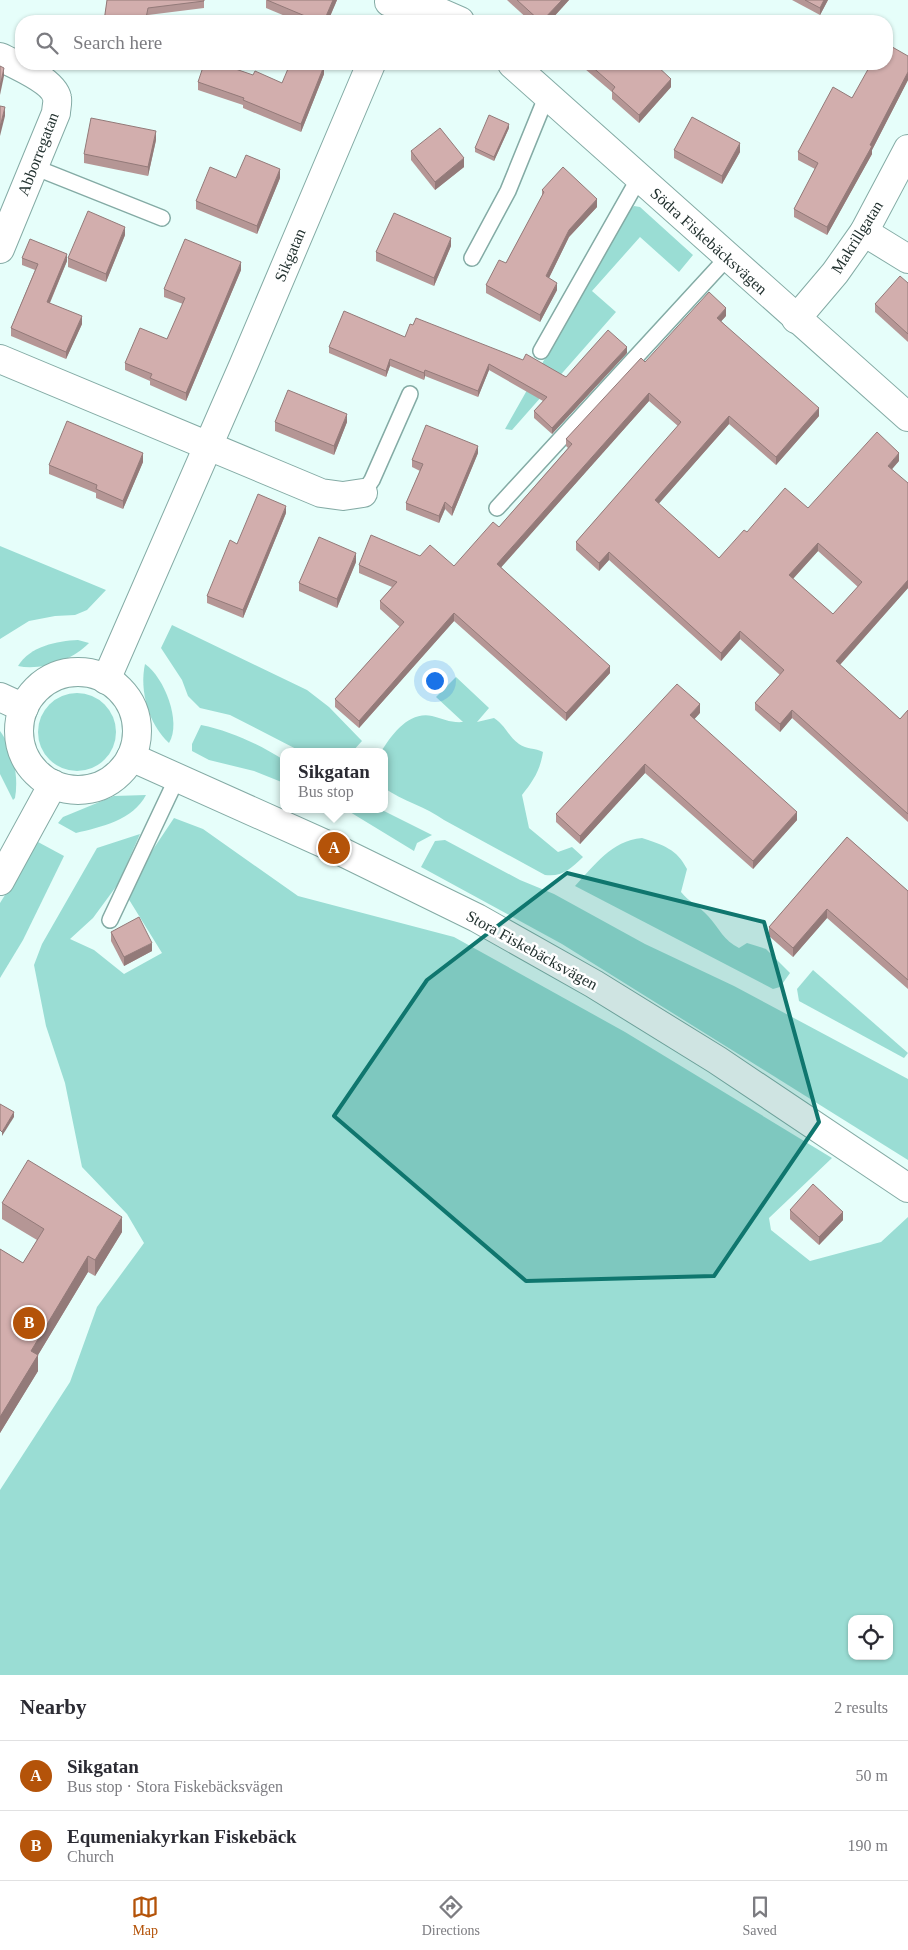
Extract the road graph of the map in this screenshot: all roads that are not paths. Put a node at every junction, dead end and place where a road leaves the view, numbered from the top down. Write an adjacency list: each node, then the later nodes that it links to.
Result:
1 (387, 8): 2 (street)
2 (446, 15)
3 (0, 56): 4 (street, Abborregatan)
4 (15, 64)
5 (25, 70): 10 (street, Abborregatan)
6 (368, 70): 23 (street, Sikgatan)
7 (519, 70): 8 (street, Södra Fiskebäcksvägen)
8 (547, 95): 11 (street, Södra Fiskebäcksvägen); 15 (lane)
9 (908, 149): 13 (street, Makrillgatan)
10 (34, 167): 12 (lane); 14 (street, Abborregatan)
11 (639, 178): 16 (street, Södra Fiskebäcksvägen); 19 (lane)
12 (162, 218)
13 (864, 232): 17 (street); 18 (street, Makrillgatan)
14 (0, 249)
15 (472, 258)
16 (727, 258): 18 (street, Södra Fiskebäcksvägen); 25 (lane)
17 (908, 259)
18 (796, 319): 22 (street, Södra Fiskebäcksvägen)
19 (541, 351)
20 (0, 358): 23 (street)
21 (410, 394): 24 (lane)
22 (908, 417)
23 (208, 446): 24 (street); 26 (street, Sikgatan)
24 (363, 493)
25 (497, 508)
26 (106, 680): 28 (street); 29 (street)
27 (0, 697): 28 (street)
28 (24, 708): 31 (street)
29 (131, 757): 30 (street, Stora Fiskebäcksvägen); 31 (street)
30 (177, 778): 33 (lane); 34 (street, Stora Fiskebäcksvägen)
31 (53, 784): 32 (street)
32 (0, 881)
33 (110, 920)
34 (908, 1188)

